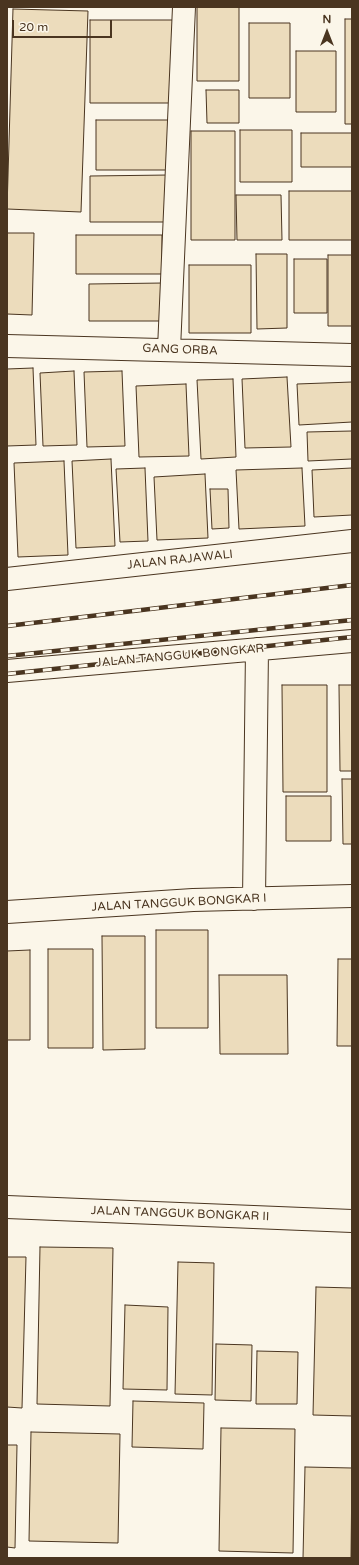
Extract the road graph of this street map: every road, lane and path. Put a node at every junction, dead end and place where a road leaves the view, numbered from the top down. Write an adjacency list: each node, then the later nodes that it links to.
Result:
1 (184, 7): 3 (street)
2 (7, 346): 3 (street, GANG ORBA)
3 (169, 349): 4 (street, GANG ORBA)
4 (352, 355)
5 (352, 541): 6 (street, JALAN RAJAWALI)
6 (7, 579)
7 (352, 641): 8 (street, JALAN TANGGUK BONGKAR)
8 (258, 649): 9 (street, JALAN TANGGUK BONGKAR); 11 (street)
9 (7, 671)
10 (352, 896): 11 (street, JALAN TANGGUK BONGKAR I)
11 (254, 899): 12 (street, JALAN TANGGUK BONGKAR I)
12 (7, 912)
13 (7, 1207): 14 (street, JALAN TANGGUK BONGKAR II)
14 (352, 1221)

